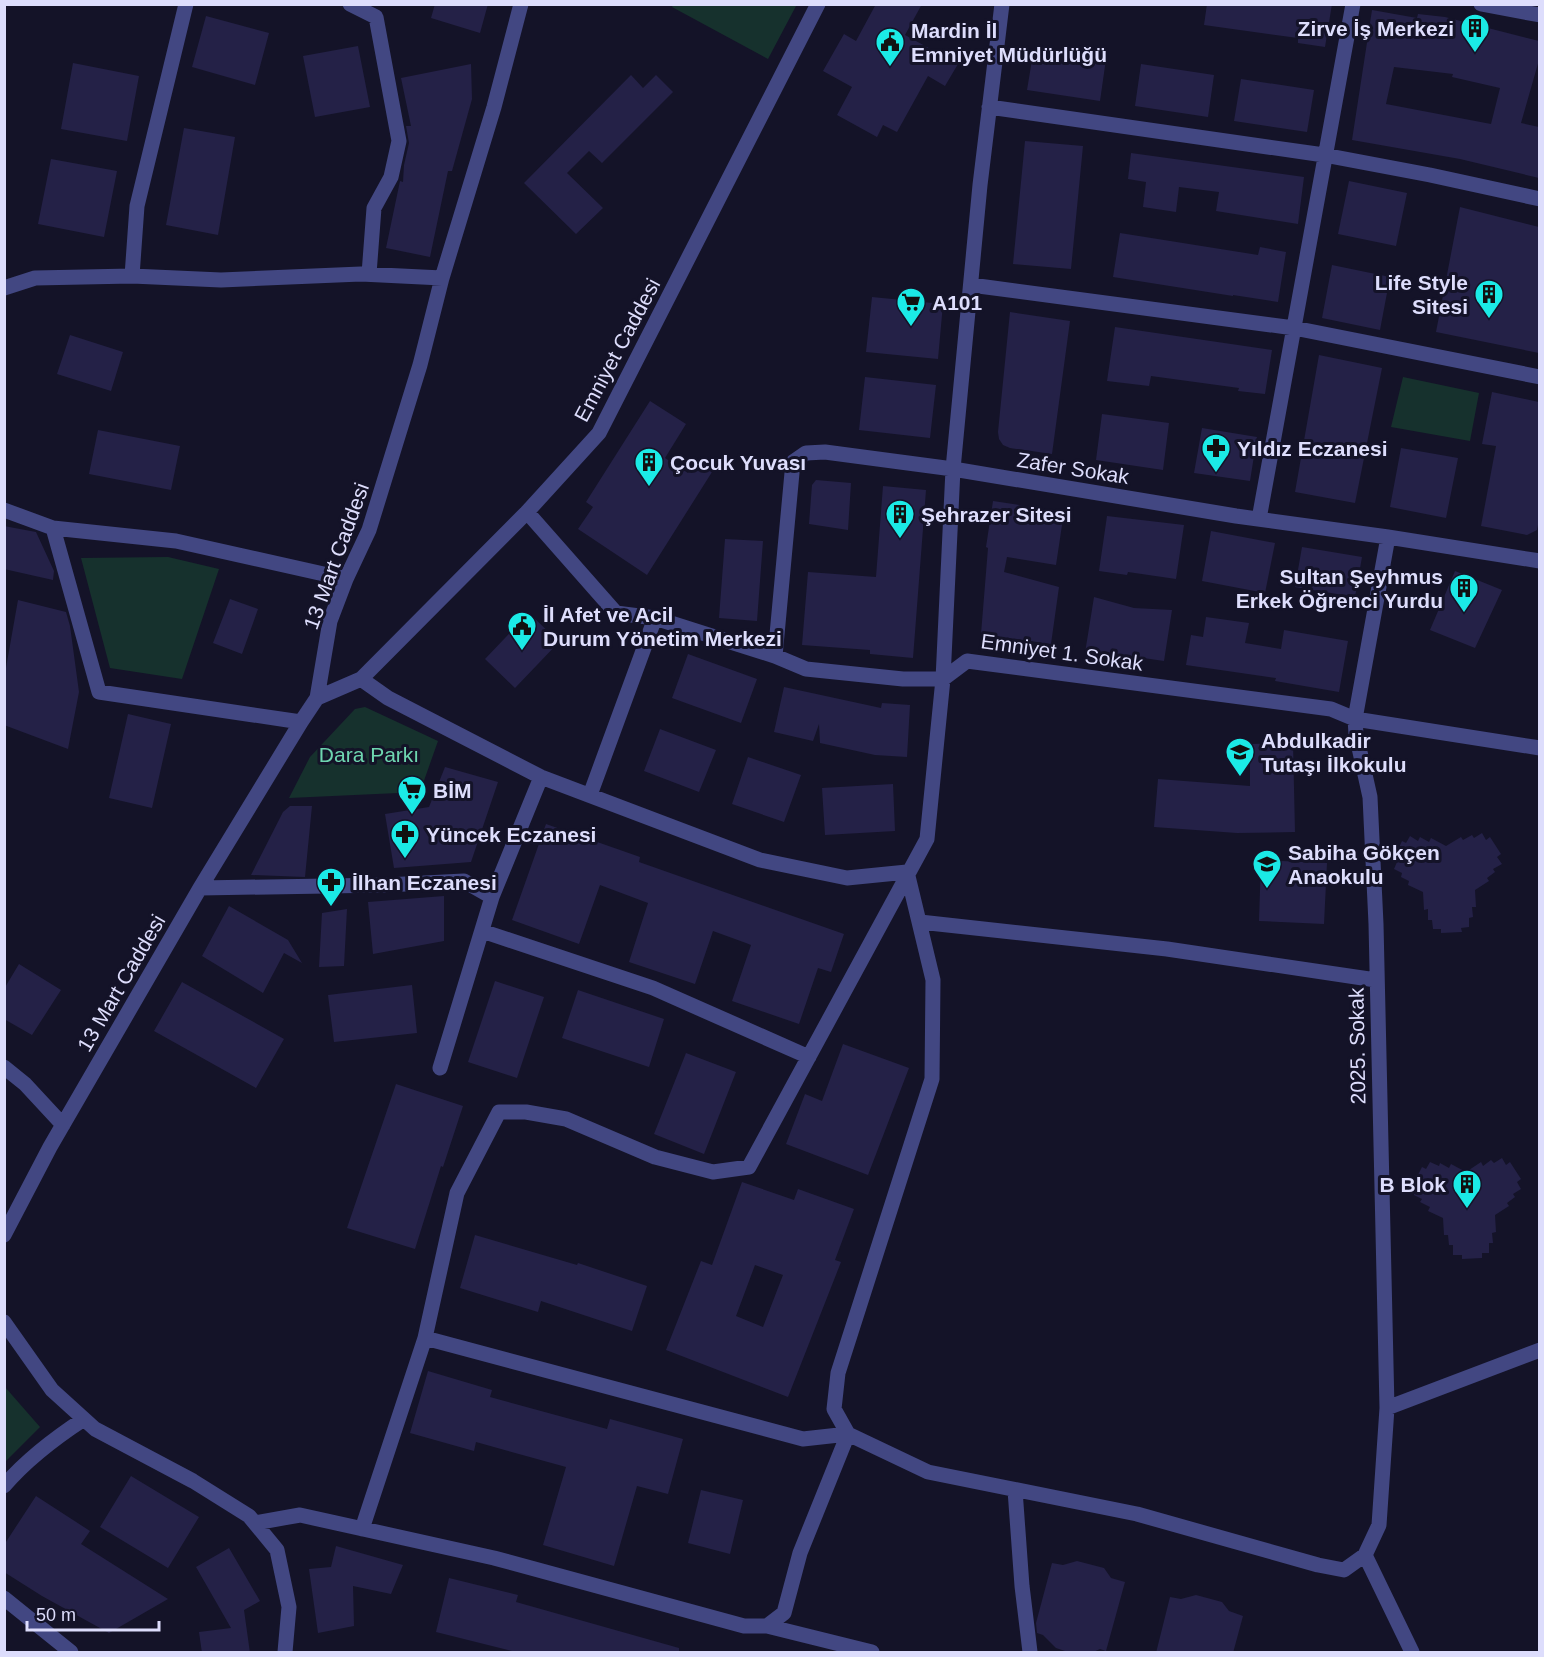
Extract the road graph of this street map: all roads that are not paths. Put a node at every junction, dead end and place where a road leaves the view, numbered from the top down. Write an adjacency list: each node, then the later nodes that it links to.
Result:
1 (186, 4): 13 (street)
2 (350, 4): 12 (street)
3 (521, 4): 14 (street, 13 Mart Caddesi)
4 (818, 4): 21 (street, Emniyet Caddesi)
5 (1002, 4): 9 (street)
6 (1353, 4): 10 (street)
7 (1481, 4): 8 (street)
8 (1539, 15)
9 (989, 107): 10 (street); 15 (street)
10 (1324, 155): 11 (street); 17 (street)
11 (1539, 200)
12 (369, 274): 13 (street); 14 (street)
13 (132, 276): 16 (street)
14 (441, 278): 26 (street, 13 Mart Caddesi)
15 (971, 285): 17 (street); 19 (street)
16 (4, 288)
17 (1294, 328): 18 (street); 22 (street)
18 (1539, 377)
19 (953, 469): 22 (street, Zafer Sokak); 28 (street, Zafer Sokak); 30 (street)
20 (4, 510): 23 (street)
21 (527, 512): 27 (street); 29 (street, Emniyet Caddesi)
22 (1259, 519): 24 (street, Zafer Sokak)
23 (53, 528): 26 (street); 33 (street)
24 (1388, 537): 25 (street, Zafer Sokak); 32 (street, 2025. Sokak)
25 (1539, 561)
26 (346, 579): 31 (street, 13 Mart Caddesi)
27 (655, 618): 28 (street); 36 (street)
28 (775, 656): 30 (street)
29 (361, 679): 31 (street, Emniyet Caddesi); 35 (street)
30 (942, 680): 32 (street, Emniyet 1. Sokak); 37 (street)
31 (317, 698): 33 (street, 13 Mart Caddesi)
32 (1355, 719): 34 (street, Emniyet 1. Sokak); 42 (street, 2025. Sokak)
33 (301, 722): 38 (street, 13 Mart Caddesi)
34 (1539, 748)
35 (541, 777): 36 (street); 39 (street)
36 (590, 795): 37 (street)
37 (907, 872): 40 (street); 43 (street)
38 (200, 888): 39 (street); 46 (street, 13 Mart Caddesi)
39 (492, 897): 41 (street)
40 (920, 922): 42 (street); 53 (street)
41 (482, 931): 43 (street); 45 (street)
42 (1376, 980): 51 (street, 2025. Sokak)
43 (809, 1057): 49 (street)
44 (4, 1067): 46 (street)
45 (440, 1068)
46 (63, 1125): 47 (street, 13 Mart Caddesi)
47 (4, 1235)
48 (4, 1322): 52 (street)
49 (424, 1338): 53 (street); 57 (street)
50 (1539, 1350): 51 (street)
51 (1388, 1408): 58 (street, 2025. Sokak)
52 (84, 1419): 54 (street); 56 (street)
53 (848, 1434): 55 (street); 60 (street)
54 (4, 1486)
55 (1015, 1490): 58 (street); 64 (street)
56 (255, 1523): 57 (street); 62 (street)
57 (362, 1529): 60 (street)
58 (1365, 1555): 65 (street)
59 (4, 1598): 61 (street)
60 (767, 1626): 63 (street)
61 (71, 1653)
62 (285, 1653)
63 (872, 1653)
64 (1030, 1653)
65 (1412, 1653)

